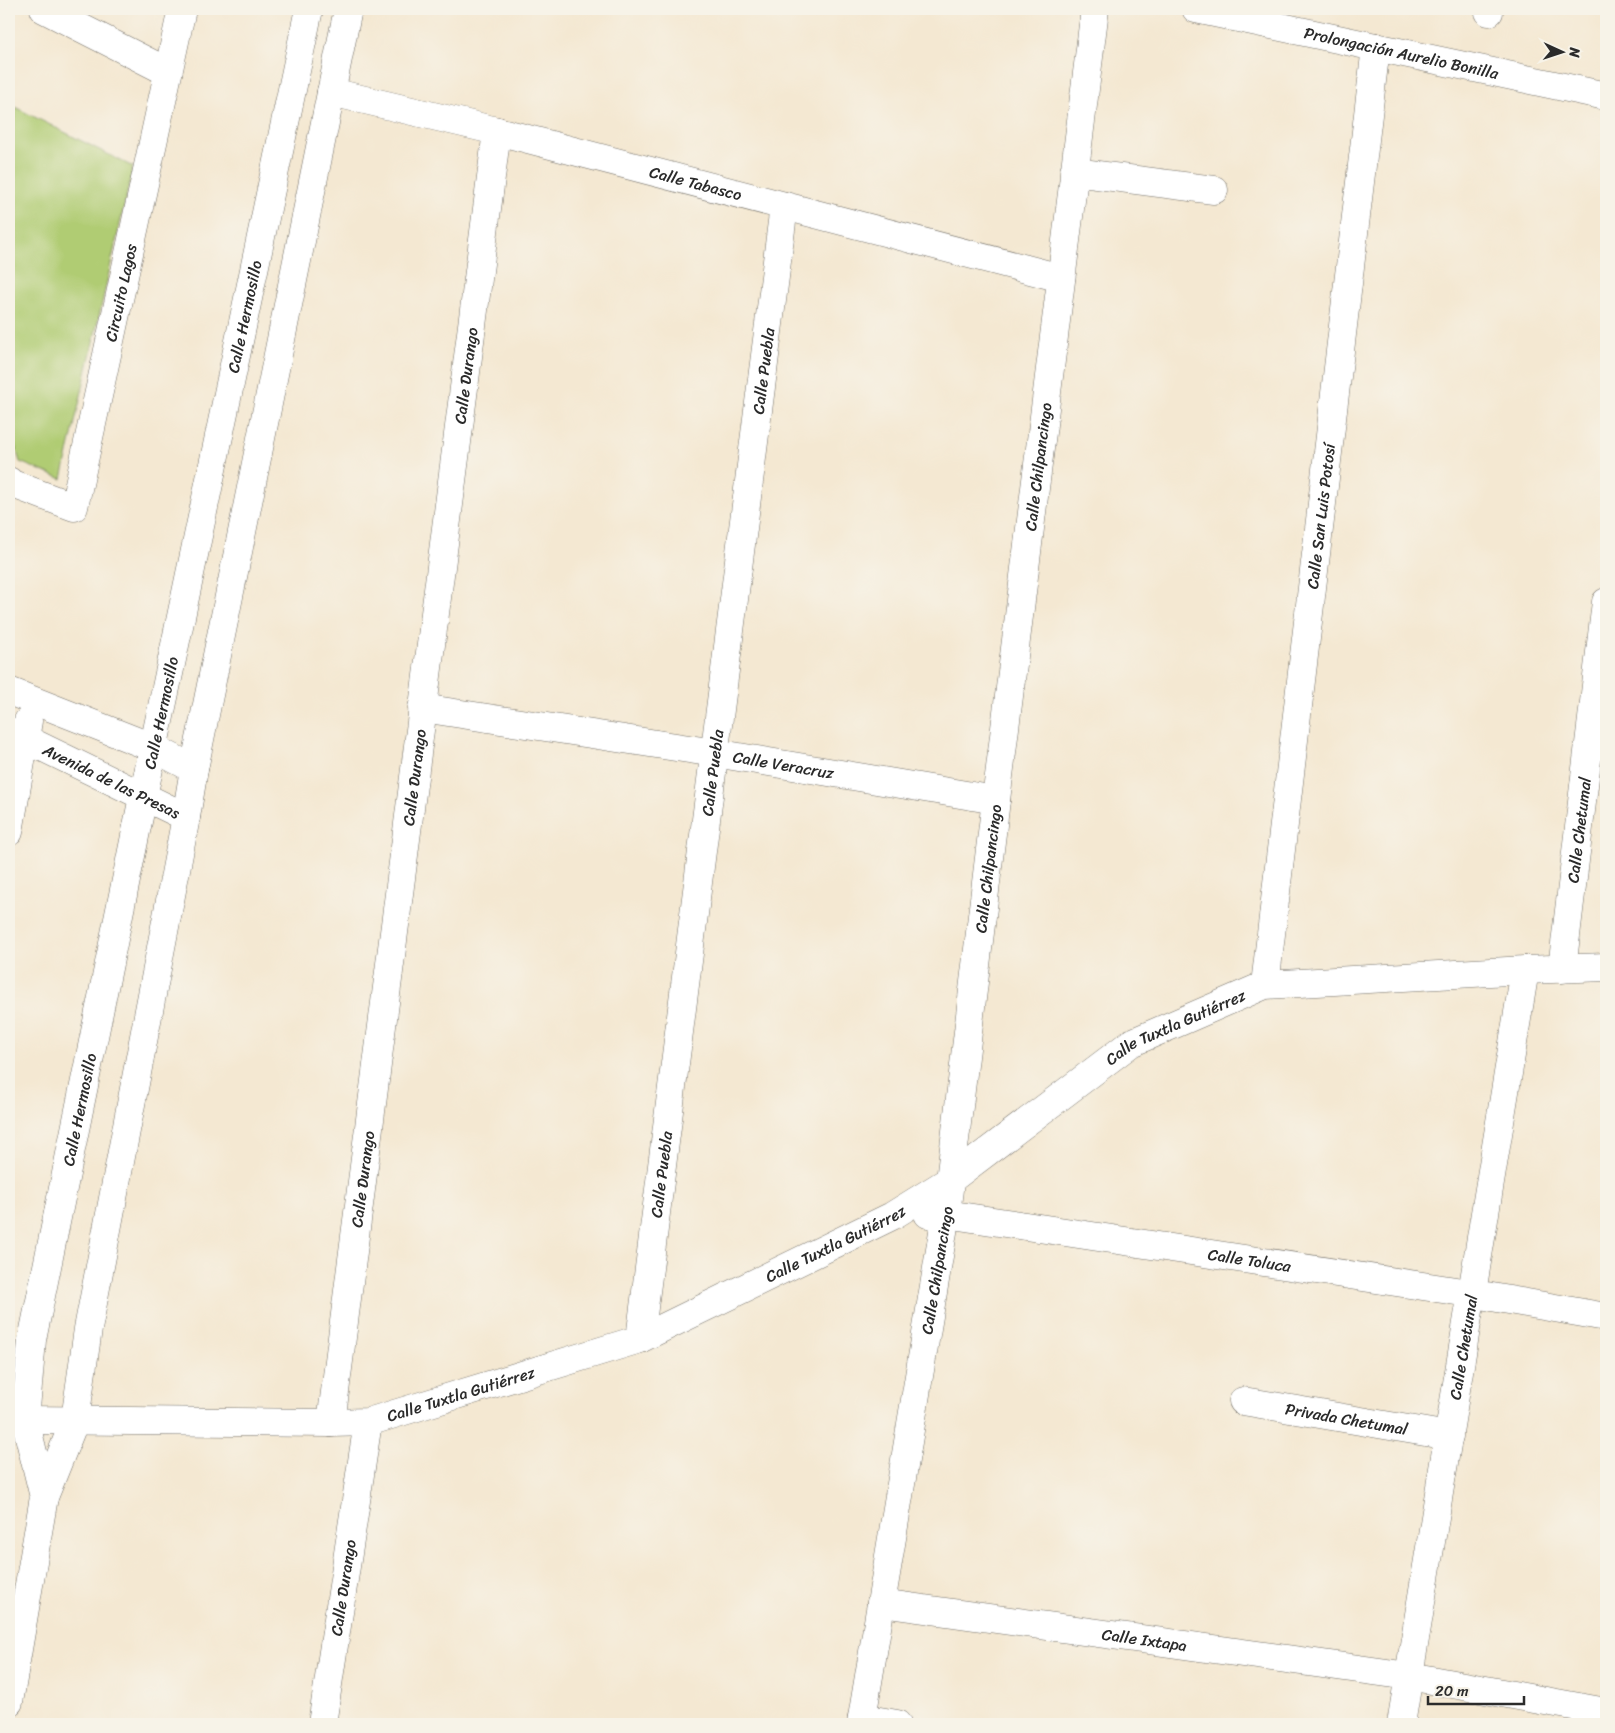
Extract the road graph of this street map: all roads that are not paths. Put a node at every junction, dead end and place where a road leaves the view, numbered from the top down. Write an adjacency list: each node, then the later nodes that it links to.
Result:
1 (44, 9): 8 (street)
2 (182, 9): 8 (street, Circuito Lagos)
3 (309, 9): 21 (street, Calle Hermosillo)
4 (348, 9): 9 (street)
5 (1095, 9): 12 (street, Calle Chilpancingo)
6 (1196, 9): 7 (street, Prolongación Aurelio Bonilla)
7 (1376, 47): 10 (street, Prolongación Aurelio Bonilla); 31 (street, Calle San Luis Potosí)
8 (168, 72): 16 (street, Circuito Lagos)
9 (331, 92): 11 (street, Calle Tabasco); 23 (street)
10 (1606, 96)
11 (498, 131): 14 (street, Calle Tabasco); 19 (street, Calle Durango)
12 (1074, 172): 13 (street); 15 (street, Calle Chilpancingo)
13 (1214, 190)
14 (784, 206): 15 (street, Calle Tabasco); 22 (street, Calle Puebla)
15 (1061, 278): 25 (street, Calle Chilpancingo)
16 (9, 481)
17 (1606, 602): 29 (street, Calle Chetumal)
18 (20, 695): 20 (street); 21 (street)
19 (422, 708): 22 (street, Calle Veracruz); 42 (street, Calle Durango)
20 (17, 735): 24 (street, Avenida de las Presas); 27 (street)
21 (154, 748): 23 (street); 24 (street, Calle Hermosillo)
22 (715, 753): 25 (street, Calle Veracruz); 37 (street, Calle Puebla)
23 (194, 769): 26 (street)
24 (143, 798): 26 (street, Avenida de las Presas); 39 (street, Calle Hermosillo)
25 (996, 800): 32 (street, Calle Chilpancingo)
26 (186, 817): 40 (street)
27 (9, 832)
28 (1606, 967): 29 (street, Calle Tuxtla Gutiérrez)
29 (1562, 969): 30 (street, Calle Tuxtla Gutiérrez)
30 (1526, 970): 31 (street, Calle Tuxtla Gutiérrez); 35 (street, Calle Chetumal)
31 (1265, 985): 32 (street, Calle Tuxtla Gutiérrez)
32 (950, 1180): 33 (street, Calle Chilpancingo); 34 (street, Calle Tuxtla Gutiérrez)
33 (946, 1214): 34 (street, Calle Toluca); 35 (street, Calle Toluca); 45 (street, Calle Chilpancingo)
34 (892, 1216): 37 (street, Calle Tuxtla Gutiérrez)
35 (1473, 1293): 36 (street, Calle Toluca); 43 (street, Calle Chetumal)
36 (1606, 1317)
37 (640, 1340): 41 (street, Calle Tuxtla Gutiérrez)
38 (1244, 1401): 43 (street, Privada Chetumal)
39 (25, 1420): 40 (street, Calle Tuxtla Gutiérrez); 44 (street, Calle Hermosillo)
40 (75, 1420): 42 (street, Calle Tuxtla Gutiérrez); 44 (street)
41 (368, 1422): 42 (street, Calle Tuxtla Gutiérrez); 50 (street, Calle Durango)
42 (331, 1423)
43 (1449, 1436): 46 (street, Calle Chetumal)
44 (44, 1496): 47 (street)
45 (881, 1602): 46 (street, Calle Ixtapa); 49 (street, Calle Chilpancingo)
46 (1409, 1676): 48 (street); 52 (street, Calle Chetumal)
47 (9, 1702)
48 (1606, 1712)
49 (861, 1721): 51 (street)
50 (322, 1724)
51 (897, 1724)
52 (1401, 1724)

